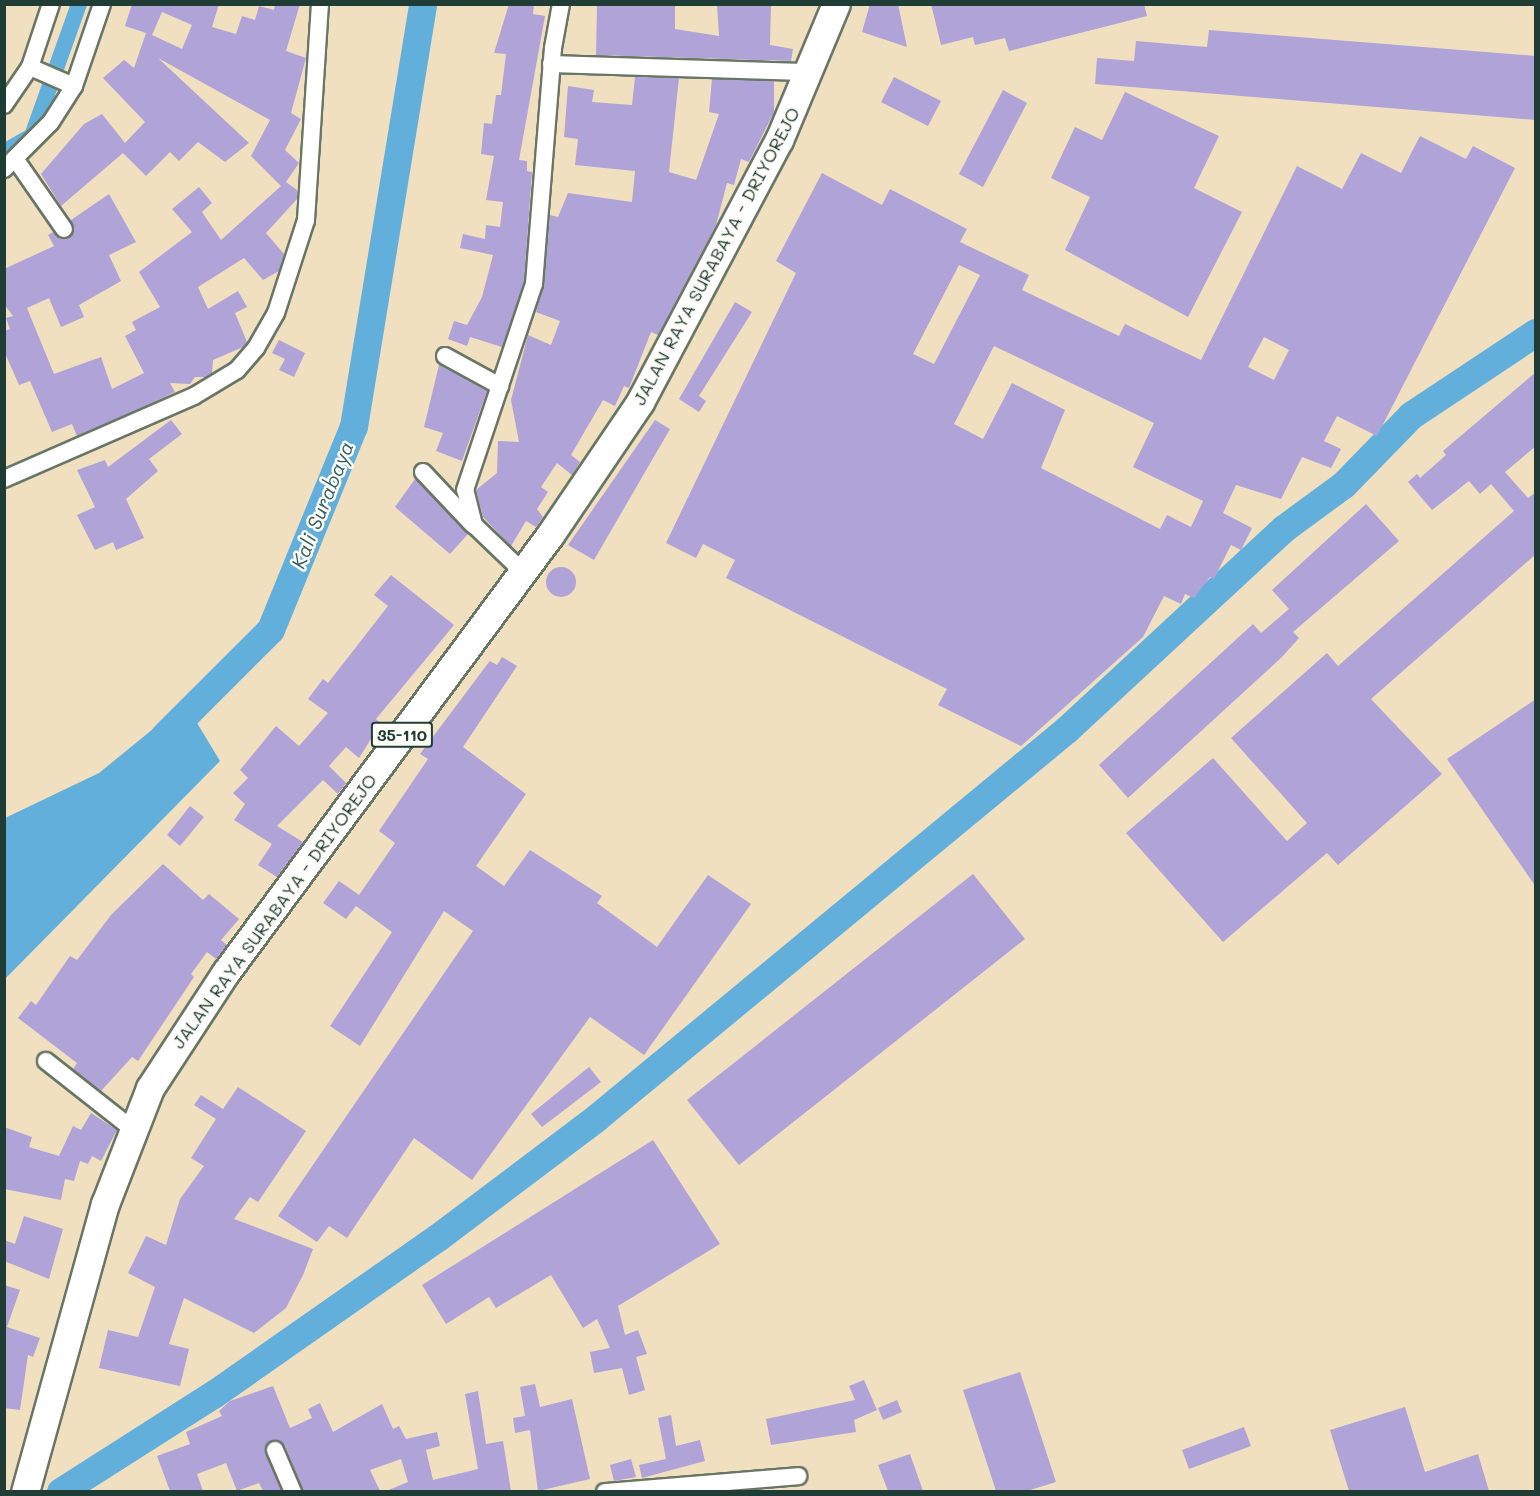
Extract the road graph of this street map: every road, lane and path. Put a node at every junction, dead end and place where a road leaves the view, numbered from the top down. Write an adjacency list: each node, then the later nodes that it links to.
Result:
1 (51, 4): 7 (street)
2 (102, 4): 9 (street)
3 (320, 4): 16 (street)
4 (561, 4): 6 (street)
5 (836, 4): 8 (main road, JALAN RAYA SURABAYA - DRIYOREJO / 35-110)
6 (552, 64): 8 (street); 14 (street)
7 (35, 69): 9 (street); 10 (street)
8 (811, 72): 18 (main road, JALAN RAYA SURABAYA - DRIYOREJO / 35-110)
9 (70, 84): 11 (street)
10 (4, 105)
11 (10, 164): 12 (street)
12 (64, 229)
13 (445, 356): 14 (street)
14 (500, 386): 17 (street)
15 (423, 472): 17 (street)
16 (4, 479)
17 (474, 525): 18 (street)
18 (521, 570): 20 (main road, JALAN RAYA SURABAYA - DRIYOREJO / 35-110)
19 (46, 1061): 20 (street)
20 (131, 1128): 23 (main road, JALAN RAYA SURABAYA - DRIYOREJO / 35-110)
21 (275, 1450): 24 (street)
22 (798, 1476): 25 (street)
23 (26, 1490)
24 (293, 1491)
25 (605, 1491)

